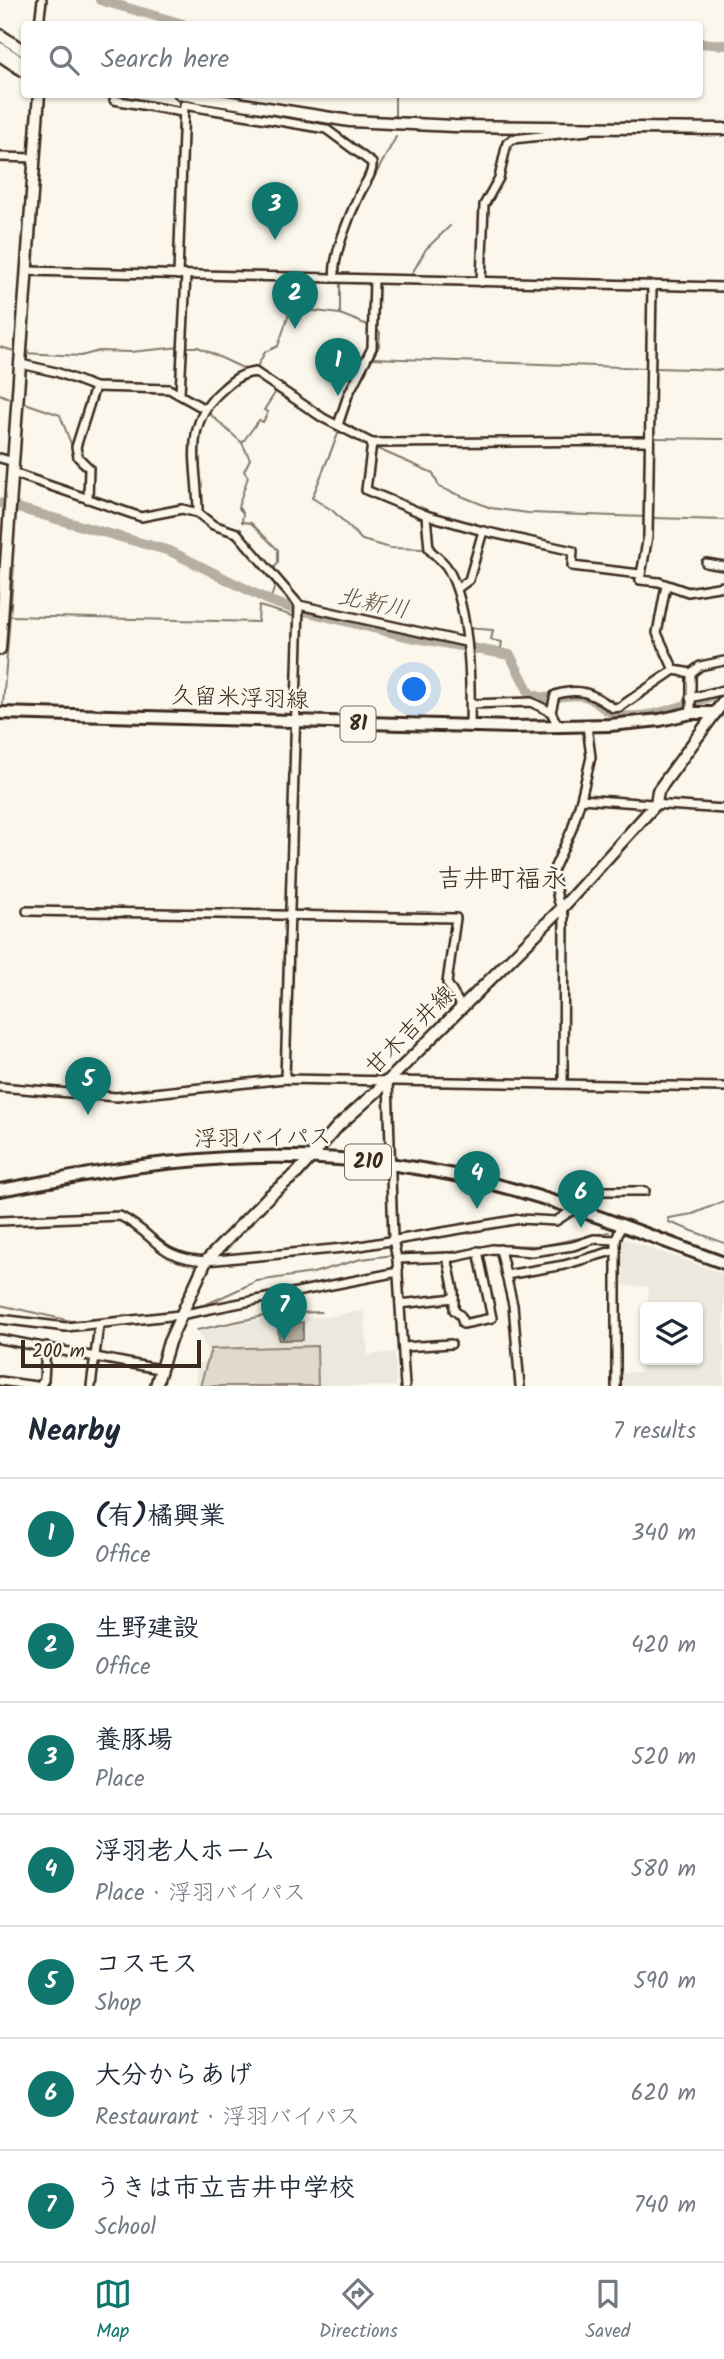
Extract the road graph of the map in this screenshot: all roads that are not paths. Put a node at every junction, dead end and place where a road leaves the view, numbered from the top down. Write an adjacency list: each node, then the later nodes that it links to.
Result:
1 (42, 0): 2 (street)
2 (39, 21)
3 (0, 35): 5 (main road)
4 (0, 48): 7 (main road)
5 (21, 49)
6 (0, 57): 8 (street)
7 (21, 62)
8 (21, 71)
9 (39, 98): 16 (main road)
10 (205, 98): 13 (main road)
11 (114, 100): 12 (street)
12 (182, 112): 18 (street); 19 (street)
13 (593, 128): 14 (main road); 21 (street)
14 (724, 129)
15 (0, 157): 16 (street)
16 (35, 158): 17 (main road)
17 (29, 271): 18 (street); 24 (main road)
18 (182, 275): 19 (street); 26 (street)
19 (335, 278): 20 (street)
20 (374, 280): 21 (street); 28 (street)
21 (481, 282): 22 (street)
22 (652, 285): 23 (street); 29 (street)
23 (724, 287)
24 (21, 357): 25 (street); 32 (main road)
25 (95, 387): 26 (street); 33 (street)
26 (180, 393): 27 (street)
27 (203, 408): 28 (street); 35 (street)
28 (340, 426): 30 (street)
29 (649, 441): 30 (street); 40 (street)
30 (372, 446): 36 (street)
31 (0, 458): 32 (street)
32 (14, 468): 33 (street); 34 (main road)
33 (88, 499): 35 (street)
34 (7, 506): 46 (main road)
35 (198, 513): 44 (street)
36 (426, 515): 37 (street); 43 (street)
37 (483, 531): 40 (street); 43 (street)
38 (706, 563): 39 (street)
39 (724, 566)
40 (640, 574): 41 (street)
41 (666, 586): 42 (street); 48 (street)
42 (724, 586)
43 (459, 587): 45 (street)
44 (298, 608): 45 (street); 58 (street)
45 (466, 646): 53 (street)
46 (0, 649)
47 (724, 661): 49 (street)
48 (674, 670): 49 (street); 54 (street)
49 (691, 673): 51 (street)
50 (724, 690): 51 (street)
51 (690, 698): 55 (street)
52 (724, 701): 57 (main road)
53 (471, 704): 54 (street); 61 (street)
54 (552, 704): 59 (street)
55 (691, 710): 57 (main road, 久留米浮羽線 / 81); 60 (main road, 久留米浮羽線 / 81)
56 (0, 713): 58 (main road, 久留米浮羽線 / 81)
57 (715, 713): 63 (main road, 甘木吉井線)
58 (294, 722): 61 (main road, 久留米浮羽線 / 81); 67 (street)
59 (558, 726): 60 (main road, 久留米浮羽線 / 81); 61 (main road, 久留米浮羽線 / 81)
60 (587, 726): 62 (street)
61 (470, 727)
62 (581, 799): 63 (street); 65 (street)
63 (656, 804): 64 (street); 65 (main road, 甘木吉井線)
64 (724, 809)
65 (562, 908): 68 (main road, 甘木吉井線); 71 (street)
66 (27, 911): 67 (street)
67 (289, 914): 68 (street); 69 (street)
68 (462, 1007): 70 (main road, 甘木吉井線)
69 (285, 1079): 70 (street); 72 (street)
70 (388, 1081): 71 (street); 74 (main road, 甘木吉井線); 75 (street)
71 (563, 1084): 73 (street)
72 (0, 1087)
73 (724, 1087)
74 (310, 1158): 75 (main road, 浮羽バイパス / 210); 76 (main road, 浮羽バイパス / 210); 88 (main road, 甘木吉井線)
75 (391, 1164): 78 (main road, 浮羽バイパス / 210); 81 (street)
76 (0, 1190)
77 (645, 1191): 78 (street)
78 (576, 1209): 80 (main road, 浮羽バイパス / 210); 81 (street)
79 (0, 1221): 88 (street)
80 (621, 1226): 82 (street); 89 (main road, 浮羽バイパス / 210)
81 (393, 1239): 86 (street); 88 (street)
82 (616, 1240): 83 (street); 84 (street)
83 (500, 1250): 85 (street); 91 (street)
84 (616, 1250): 91 (street); 109 (street)
85 (478, 1251): 87 (street); 92 (street)
86 (396, 1255): 87 (street); 90 (street)
87 (447, 1257): 92 (street)
88 (206, 1261): 94 (main road, 甘木吉井線)
89 (724, 1263)
90 (398, 1272): 93 (street); 94 (street)
91 (506, 1275): 108 (street)
92 (454, 1298): 93 (street)
93 (400, 1304): 100 (street)
94 (180, 1315): 96 (street); 102 (main road, 甘木吉井線)
95 (0, 1319): 96 (street)
96 (99, 1325): 101 (street)
97 (0, 1339): 99 (street)
98 (451, 1344): 100 (street)
99 (46, 1346): 101 (street); 104 (street)
100 (403, 1347): 107 (street)
101 (94, 1358): 102 (street); 105 (street)
102 (159, 1369): 106 (main road, 甘木吉井線)
103 (0, 1381): 104 (street)
104 (38, 1386)
105 (91, 1386)
106 (156, 1386)
107 (405, 1386)
108 (520, 1386)
109 (616, 1386)

